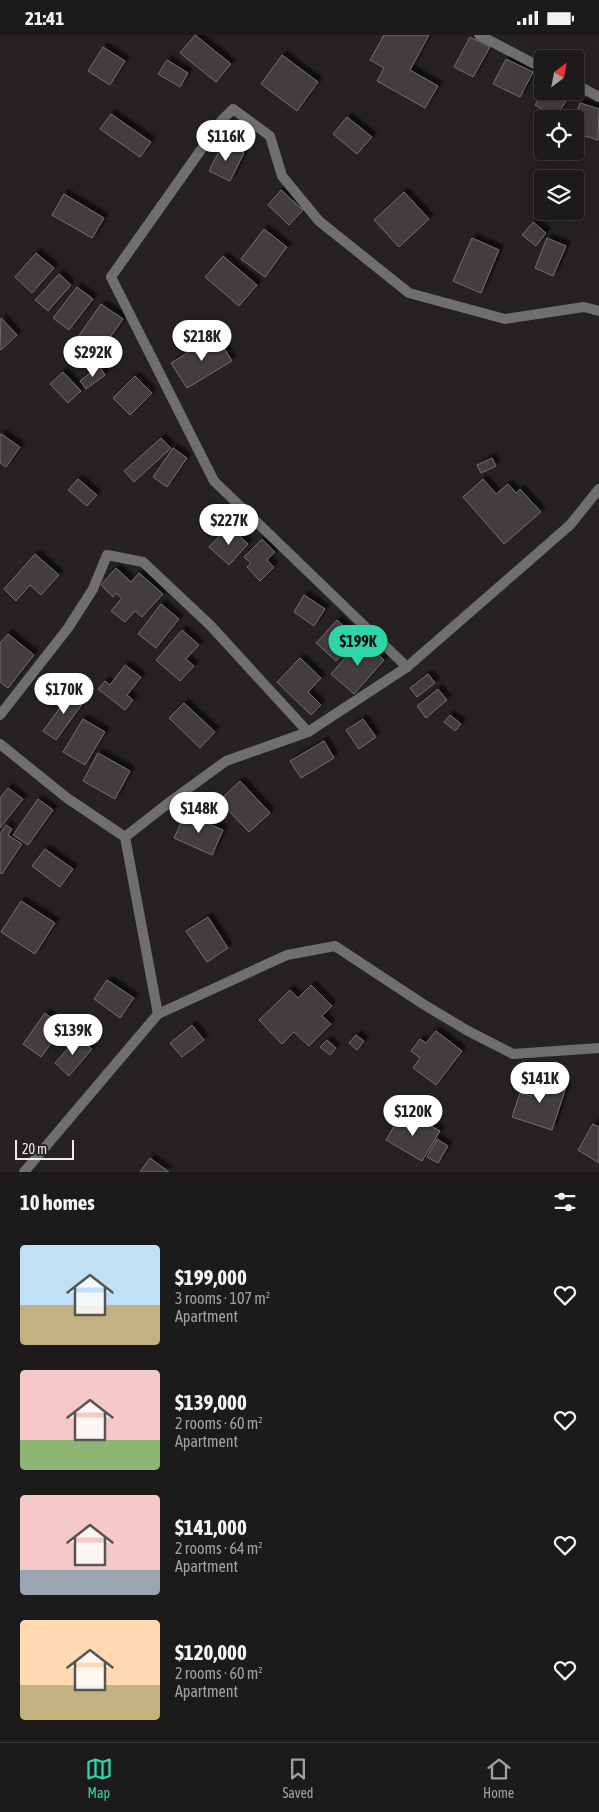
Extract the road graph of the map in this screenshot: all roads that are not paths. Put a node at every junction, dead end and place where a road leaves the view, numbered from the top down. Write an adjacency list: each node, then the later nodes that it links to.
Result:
1 (479, 35): 2 (street)
2 (534, 64)
3 (584, 89): 4 (street)
4 (599, 97)
5 (599, 311): 7 (street)
6 (599, 489): 7 (street)
7 (407, 667): 9 (street)
8 (0, 715): 9 (street)
9 (308, 732): 11 (street)
10 (0, 744): 11 (street)
11 (125, 837): 12 (street)
12 (158, 1013): 13 (street); 14 (street)
13 (599, 1048)
14 (24, 1172)

